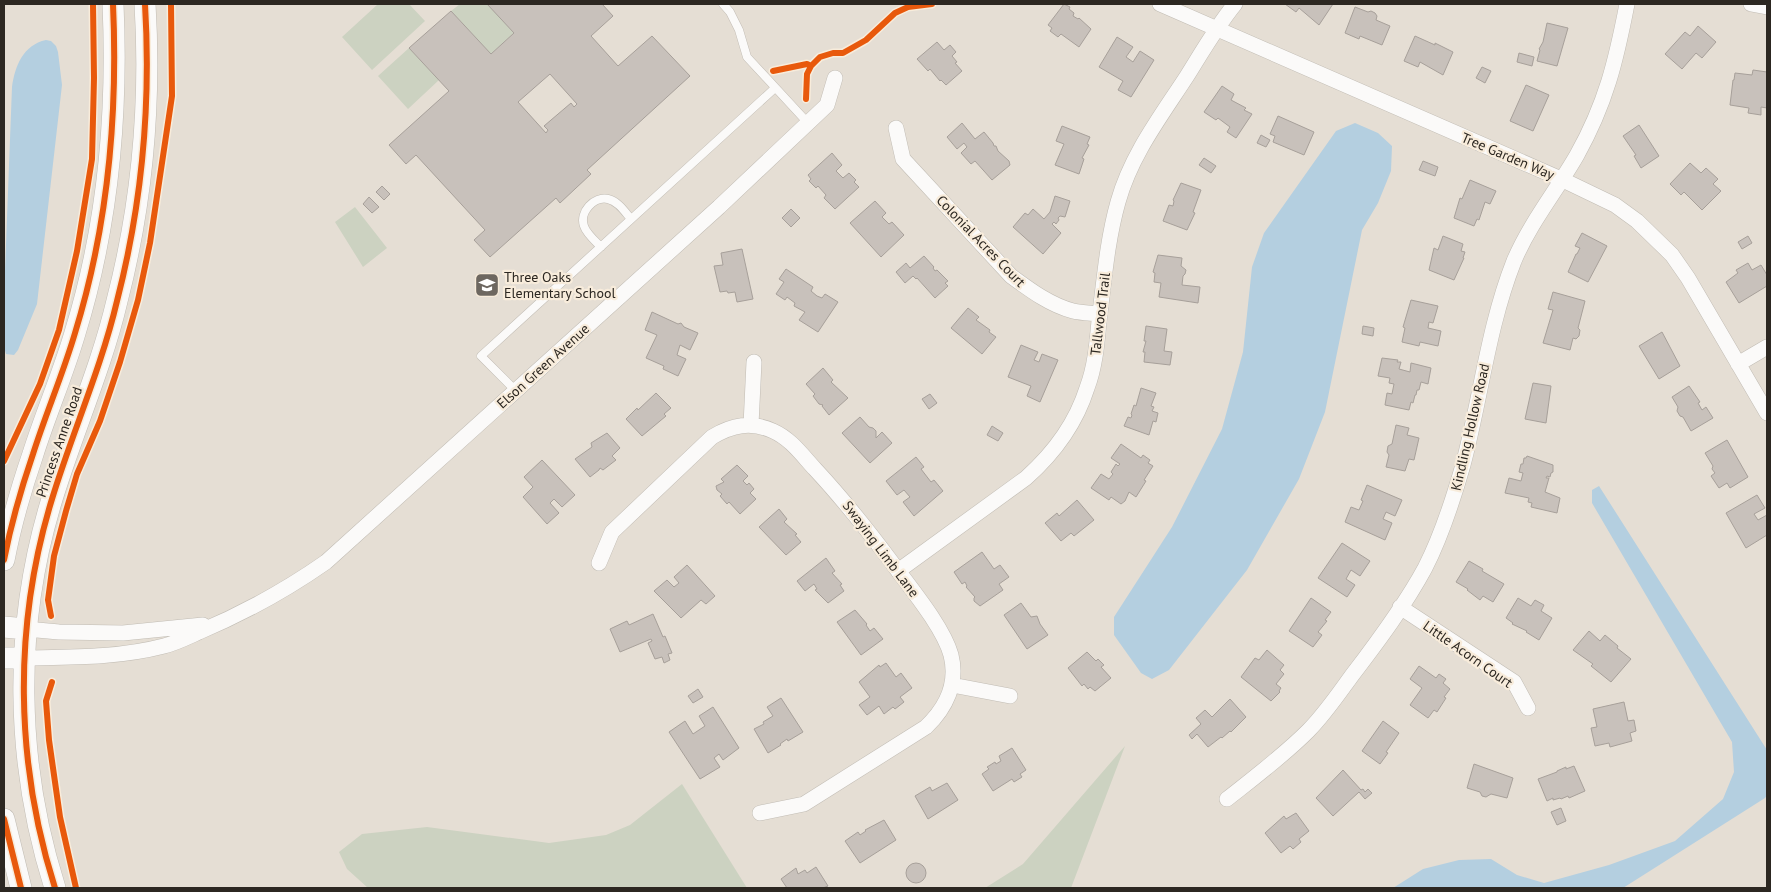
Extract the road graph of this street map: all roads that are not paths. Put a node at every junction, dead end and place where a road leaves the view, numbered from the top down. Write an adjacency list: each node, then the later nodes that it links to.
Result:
1 (113, 4): 24 (main road, Princess Anne Road)
2 (145, 4): 30 (main road, Princess Anne Road)
3 (723, 4): 11 (lane)
4 (1160, 4): 9 (street, Tree Garden Way)
5 (1235, 4): 9 (street, Tallwood Trail)
6 (1627, 4): 14 (street, Kindling Hollow Road)
7 (1751, 4): 8 (street)
8 (1767, 7)
9 (1217, 30): 14 (street, Tree Garden Way); 17 (street, Tallwood Trail)
10 (835, 78): 12 (street, Elson Green Avenue)
11 (775, 88): 12 (lane); 15 (lane)
12 (808, 123): 21 (street, Elson Green Avenue)
13 (896, 128): 17 (street, Colonial Acres Court)
14 (1561, 179): 20 (street, Tree Garden Way); 27 (street, Kindling Hollow Road)
15 (631, 219): 16 (lane); 16 (lane)
16 (601, 247): 21 (lane)
17 (1100, 314): 26 (street, Tallwood Trail)
18 (1767, 347): 20 (street)
19 (754, 362): 23 (street)
20 (1738, 364): 22 (street, Tree Garden Way)
21 (516, 391): 28 (street, Elson Green Avenue)
22 (1767, 413)
23 (751, 425): 25 (street, Swaying Limb Lane); 26 (street, Swaying Limb Lane)
24 (4, 560)
25 (599, 563)
26 (898, 572): 32 (street, Swaying Limb Lane)
27 (1400, 607): 34 (street, Little Acorn Court); 35 (street, Kindling Hollow Road)
28 (221, 622): 30 (street, Elson Green Avenue); 31 (street, Elson Green Avenue)
29 (4, 627): 30 (main road, Elson Green Avenue)
30 (26, 629): 31 (main road, Princess Anne Road)
31 (14, 658): 39 (main road, Princess Anne Road)
32 (952, 685): 33 (street); 36 (street, Swaying Limb Lane)
33 (1010, 696)
34 (1528, 708)
35 (1227, 799)
36 (760, 813)
37 (4, 819): 38 (main road)
38 (21, 888)
39 (55, 888)

